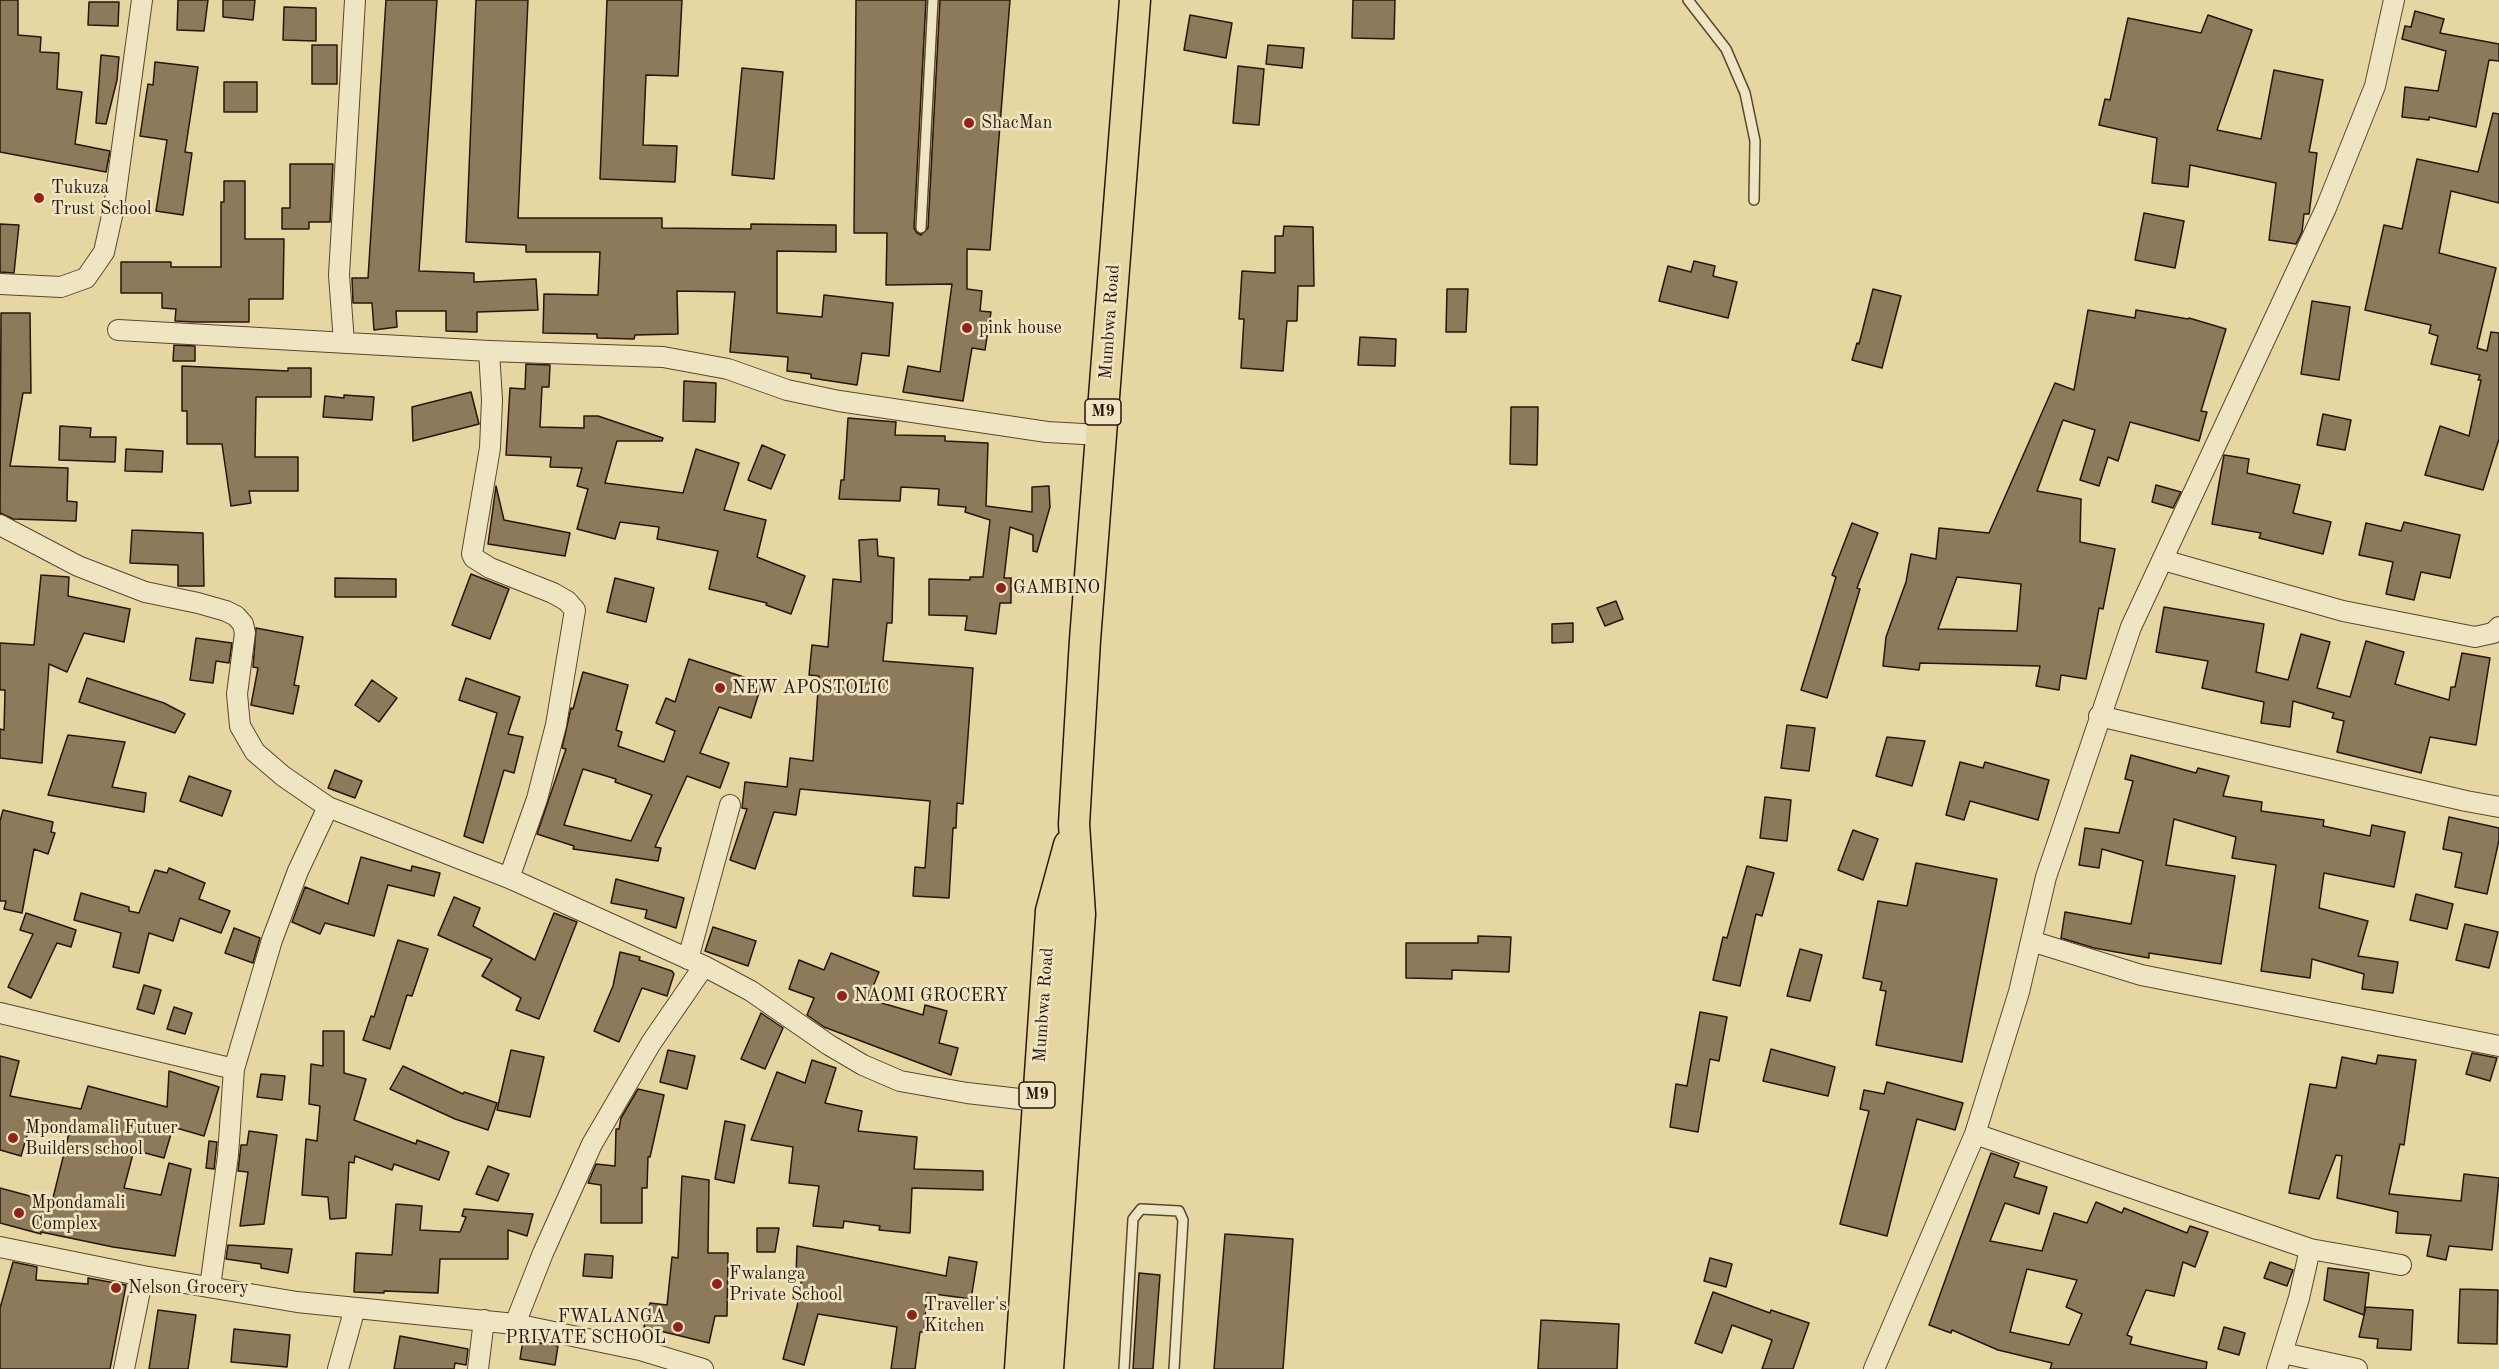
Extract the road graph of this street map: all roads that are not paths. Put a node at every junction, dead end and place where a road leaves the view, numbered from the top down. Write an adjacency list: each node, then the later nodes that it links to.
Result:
1 (142, 0): 9 (street)
2 (355, 0): 11 (street)
3 (933, 0): 8 (lane)
4 (1135, 0): 13 (main road, Mumbwa Road / M9)
5 (1688, 0): 7 (lane)
6 (2394, 0): 15 (street)
7 (1754, 200)
8 (921, 228)
9 (0, 284)
10 (118, 330): 11 (street)
11 (345, 343): 12 (street)
12 (489, 351): 13 (street); 22 (street)
13 (1101, 435): 21 (main road, Mumbwa Road / M9)
14 (0, 525): 19 (street)
15 (2163, 560): 16 (street); 17 (street)
16 (2499, 627)
17 (2099, 716): 20 (street); 23 (street)
18 (730, 806): 24 (street)
19 (328, 807): 22 (street); 27 (street)
20 (2499, 807)
21 (1074, 824): 28 (main road, Mumbwa Road / M9); 44 (main road, Mumbwa Road / M9)
22 (509, 878): 24 (street)
23 (2031, 941): 26 (street); 29 (street)
24 (696, 962): 28 (street); 37 (street)
25 (0, 1013): 27 (street)
26 (2499, 1046)
27 (234, 1069): 34 (street)
28 (1037, 1101): 43 (main road, Mumbwa Road / M9)
29 (1975, 1134): 31 (street); 47 (street)
30 (0, 1247): 33 (street)
31 (2310, 1249): 32 (street); 38 (street)
32 (2401, 1265)
33 (144, 1276): 34 (street); 39 (street)
34 (210, 1287): 35 (street)
35 (355, 1308): 36 (street); 40 (street)
36 (484, 1320): 37 (street); 41 (street)
37 (515, 1324): 42 (street)
38 (2280, 1361): 48 (street)
39 (124, 1369)
40 (338, 1369)
41 (478, 1369)
42 (703, 1369)
43 (1020, 1369)
44 (1048, 1369)
45 (1124, 1369): 46 (lane)
46 (1174, 1369)
47 (1874, 1369)
48 (2357, 1369)

